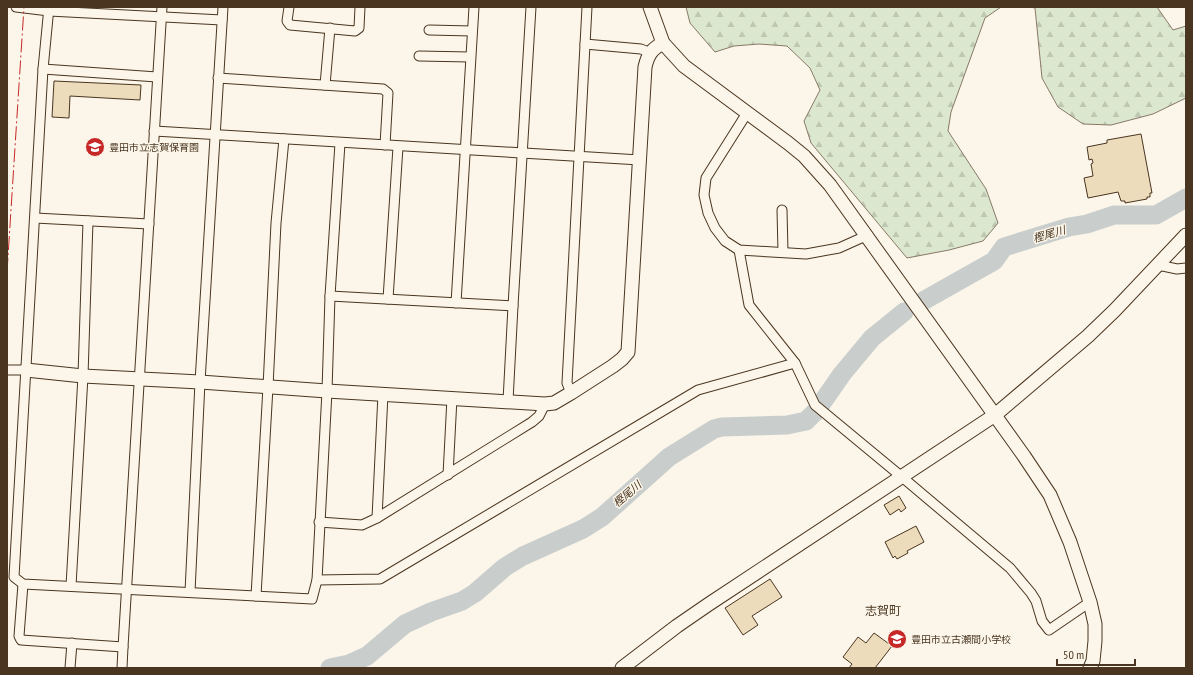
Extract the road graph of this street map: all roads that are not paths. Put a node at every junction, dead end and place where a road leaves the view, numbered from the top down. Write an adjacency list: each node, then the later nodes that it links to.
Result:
1 (16, 7): 9 (street)
2 (223, 7): 12 (street)
3 (289, 7): 13 (street)
4 (360, 7): 13 (street)
5 (474, 7): 15 (street)
6 (531, 7): 33 (street)
7 (587, 7): 17 (street)
8 (650, 7): 16 (street)
9 (49, 9): 10 (street); 21 (street)
10 (105, 10): 11 (street)
11 (161, 12): 12 (street); 22 (street)
12 (222, 20): 23 (street)
13 (330, 28): 24 (street)
14 (429, 30): 15 (street)
15 (472, 31): 20 (street)
16 (663, 43): 18 (street); 25 (street)
17 (585, 44): 18 (street); 34 (street)
18 (651, 53): 35 (street)
19 (419, 56): 20 (street)
20 (470, 57): 32 (street)
21 (43, 70): 22 (street); 37 (street)
22 (157, 78): 26 (street)
23 (218, 78): 24 (street); 27 (street)
24 (325, 84): 30 (street)
25 (747, 113): 40 (street); 42 (street)
26 (154, 131): 27 (street); 39 (street)
27 (216, 134): 28 (street); 55 (street)
28 (284, 138): 29 (street); 56 (street)
29 (340, 143): 30 (street); 46 (street)
30 (385, 145): 31 (street)
31 (398, 147): 32 (street); 47 (street)
32 (466, 150): 33 (street); 48 (street)
33 (522, 154): 34 (street); 49 (street)
34 (579, 157): 35 (street); 58 (street)
35 (640, 160): 58 (street)
36 (782, 210): 43 (street)
37 (35, 218): 38 (street); 52 (street)
38 (88, 221): 39 (street); 53 (street)
39 (149, 224): 54 (street)
40 (868, 235): 43 (street); 63 (street)
41 (1186, 235): 44 (street)
42 (739, 250): 43 (street); 50 (street)
43 (783, 252)
44 (1158, 265): 45 (street); 63 (street)
45 (1186, 268)
46 (330, 296): 47 (street); 57 (street)
47 (388, 299): 48 (street)
48 (456, 303): 49 (street)
49 (513, 306): 61 (street)
50 (795, 363): 65 (street); 68 (street)
51 (7, 370): 52 (street)
52 (26, 370): 53 (street); 69 (street)
53 (83, 376): 54 (street); 70 (street)
54 (140, 379): 55 (street); 71 (street)
55 (200, 382): 56 (street); 72 (street)
56 (268, 387): 57 (street); 73 (street)
57 (327, 391): 59 (street); 67 (street)
58 (571, 393): 62 (street)
59 (383, 394): 60 (street); 66 (street)
60 (452, 398): 61 (street); 64 (street)
61 (508, 401): 62 (street)
62 (546, 404): 64 (street)
63 (995, 415): 65 (street); 74 (street)
64 (448, 475): 66 (street)
65 (902, 477): 74 (street); 79 (street)
66 (377, 518): 67 (street)
67 (319, 522): 68 (street)
68 (317, 580): 73 (street)
69 (23, 584): 70 (street); 75 (street)
70 (71, 586): 71 (street)
71 (127, 589): 72 (street); 76 (street)
72 (190, 592): 73 (street)
73 (256, 596)
74 (1090, 602): 80 (street)
75 (72, 643): 76 (street); 77 (street)
76 (123, 647): 78 (street)
77 (70, 668)
78 (122, 668)
79 (622, 668)
80 (1090, 668)

